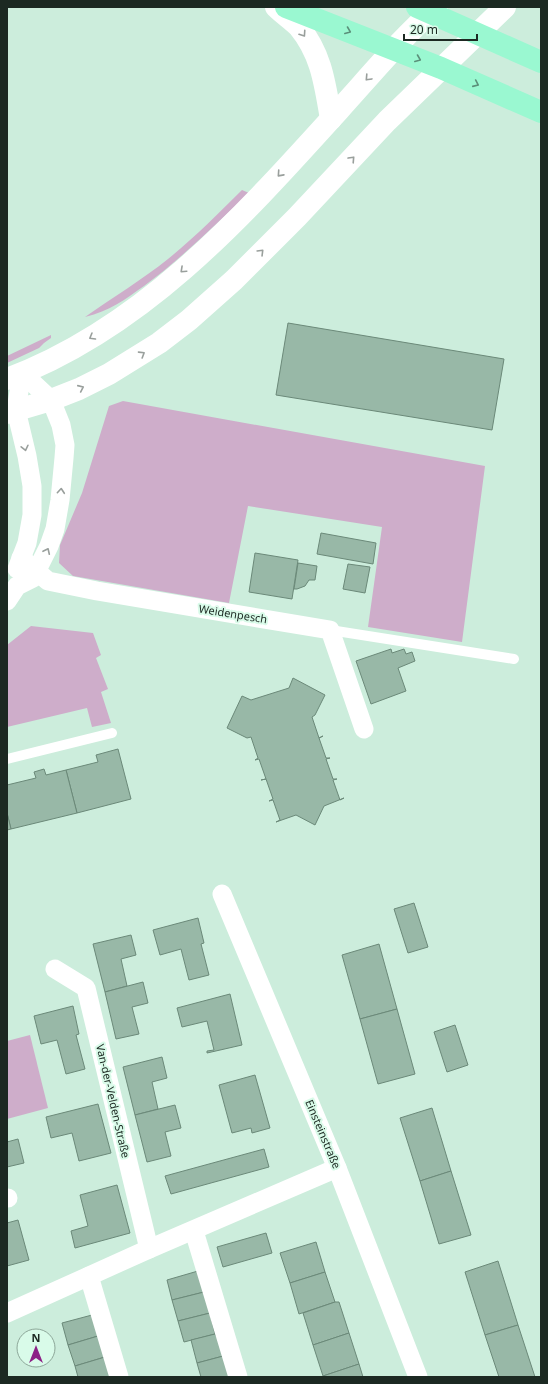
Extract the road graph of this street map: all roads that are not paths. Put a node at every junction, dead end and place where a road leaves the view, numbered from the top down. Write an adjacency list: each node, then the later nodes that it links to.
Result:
1 (276, 7): 10 (main road, one-way to 10)
2 (286, 7): 6 (main road, one-way to 6)
3 (505, 7): 5 (main road)
4 (428, 9): 5 (main road); 6 (main road)
5 (477, 34): 7 (main road); 8 (main road)
6 (394, 50): 8 (main road, one-way to 8); 10 (main road, one-way to 10)
7 (541, 62)
8 (441, 68): 9 (main road, one-way to 9); 12 (main road, one-way to 8)
9 (541, 112)
10 (331, 119): 11 (main road, one-way to 11)
11 (15, 376): 12 (street); 13 (street)
12 (52, 400): 13 (main road); 15 (street, one-way to 12)
13 (12, 412): 14 (street, one-way to 14)
14 (21, 558): 15 (street, Weidenpesch); 16 (street)
15 (37, 571): 16 (street); 17 (street, Weidenpesch)
16 (12, 594)
17 (330, 630): 18 (lane); 19 (street)
18 (514, 659)
19 (364, 729)
20 (112, 733): 21 (lane)
21 (7, 759)
22 (222, 894): 24 (street, Einsteinstraße)
23 (54, 969): 26 (street, Van-der-Velden-Straße)
24 (337, 1168): 25 (street); 31 (street, Einsteinstraße)
25 (194, 1231): 26 (street); 30 (street)
26 (148, 1249): 27 (street)
27 (89, 1276): 28 (street); 29 (street)
28 (7, 1313)
29 (119, 1377)
30 (238, 1377)
31 (418, 1377)

